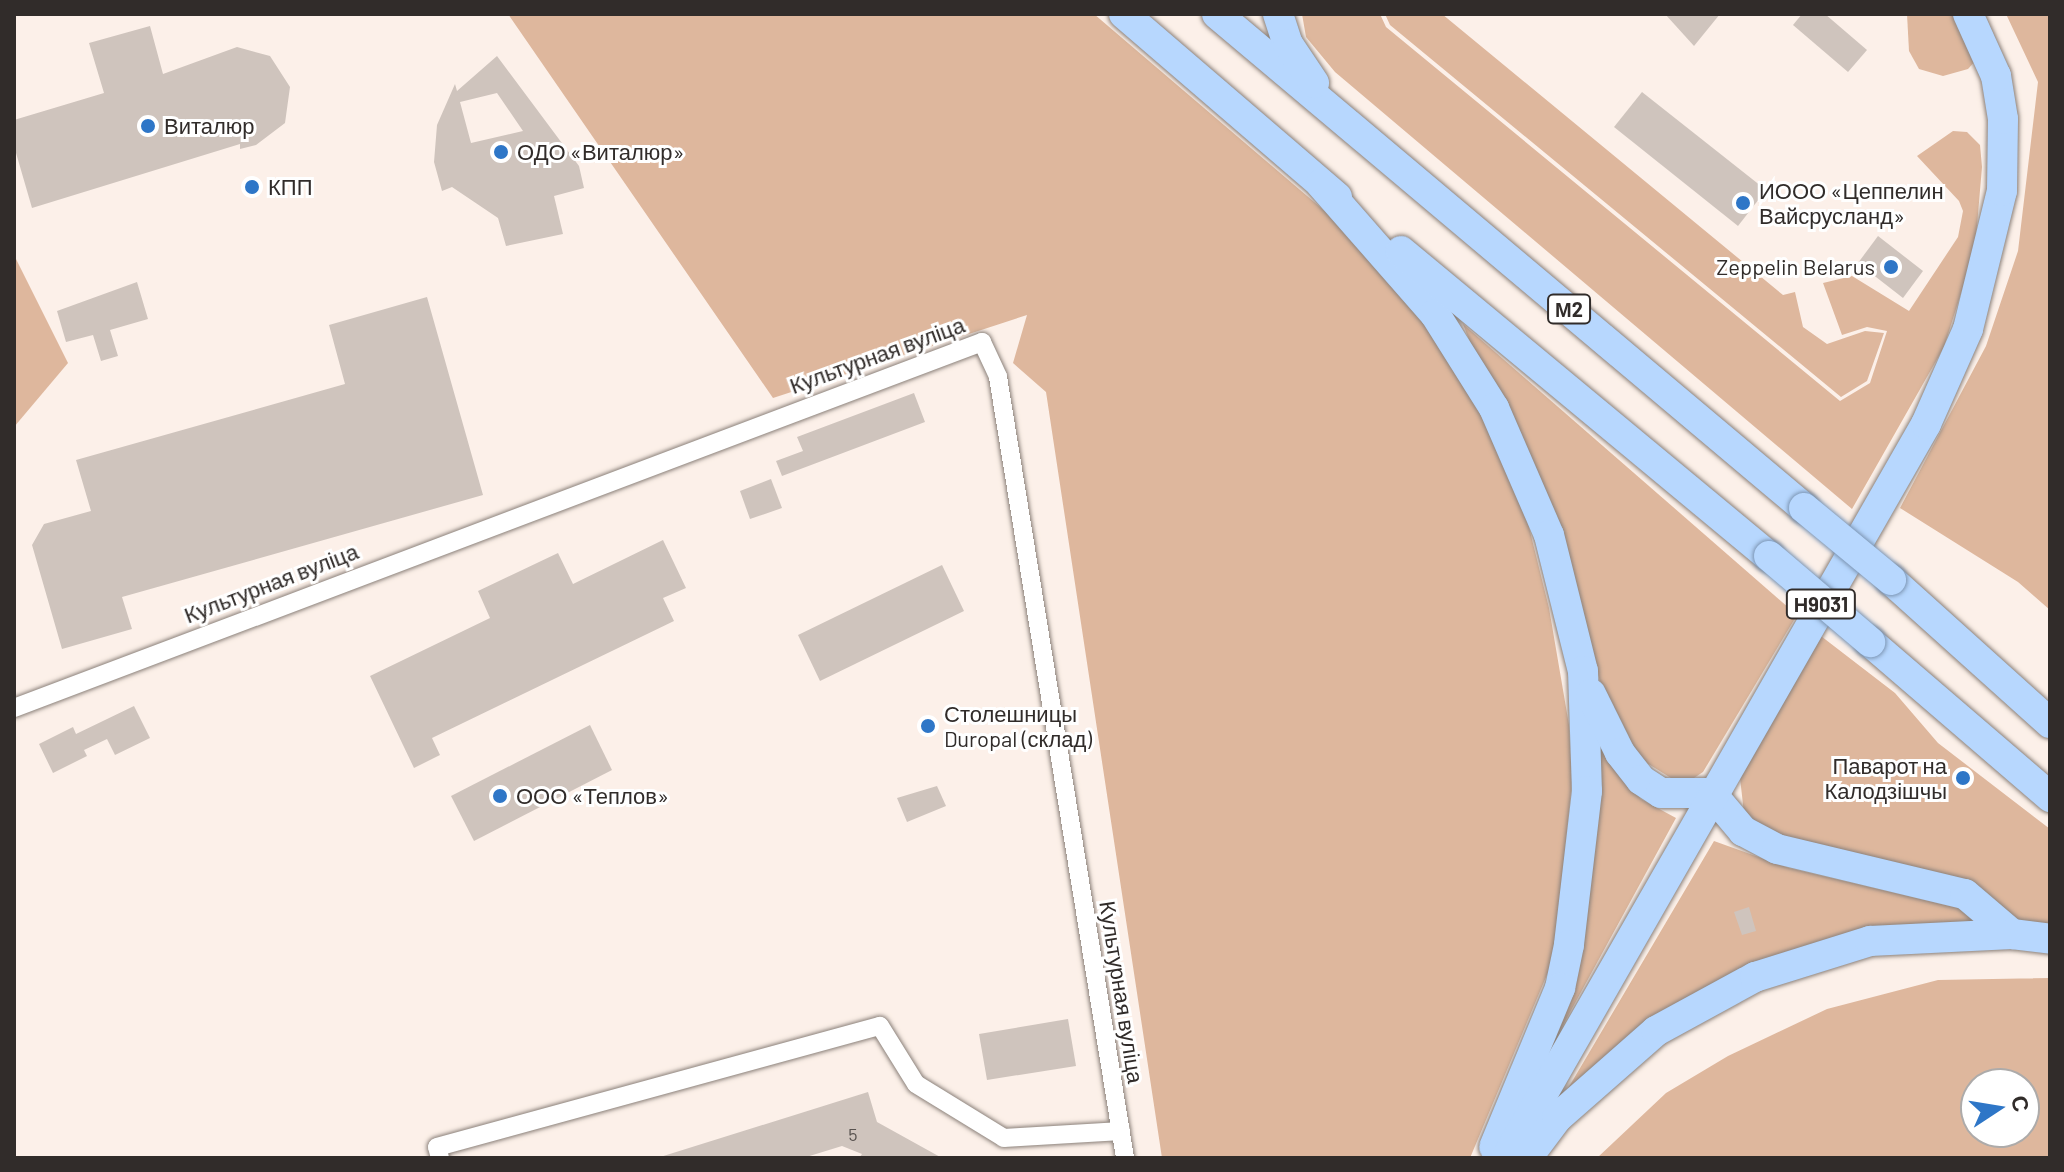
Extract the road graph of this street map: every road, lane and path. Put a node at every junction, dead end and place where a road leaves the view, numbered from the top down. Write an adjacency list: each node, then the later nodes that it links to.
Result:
1 (1124, 14): 6 (highway)
2 (1217, 14): 5 (highway, М2)
3 (1278, 14): 5 (highway)
4 (1968, 14): 10 (highway, Н9031)
5 (1334, 111): 9 (highway, М2, bridge)
6 (1321, 184): 7 (highway); 11 (highway, bridge)
7 (1583, 671): 10 (highway); 17 (highway)
8 (14, 708): 14 (street, Культурная вуліца)
9 (2050, 723)
10 (1711, 793): 12 (highway); 18 (highway, Н9031)
11 (2050, 797)
12 (2012, 934): 13 (highway); 19 (highway)
13 (2050, 939)
14 (1121, 1131): 15 (street); 16 (street, Культурная вуліца)
15 (440, 1158)
16 (1125, 1158)
17 (1490, 1158)
18 (1506, 1158)
19 (1527, 1158)

